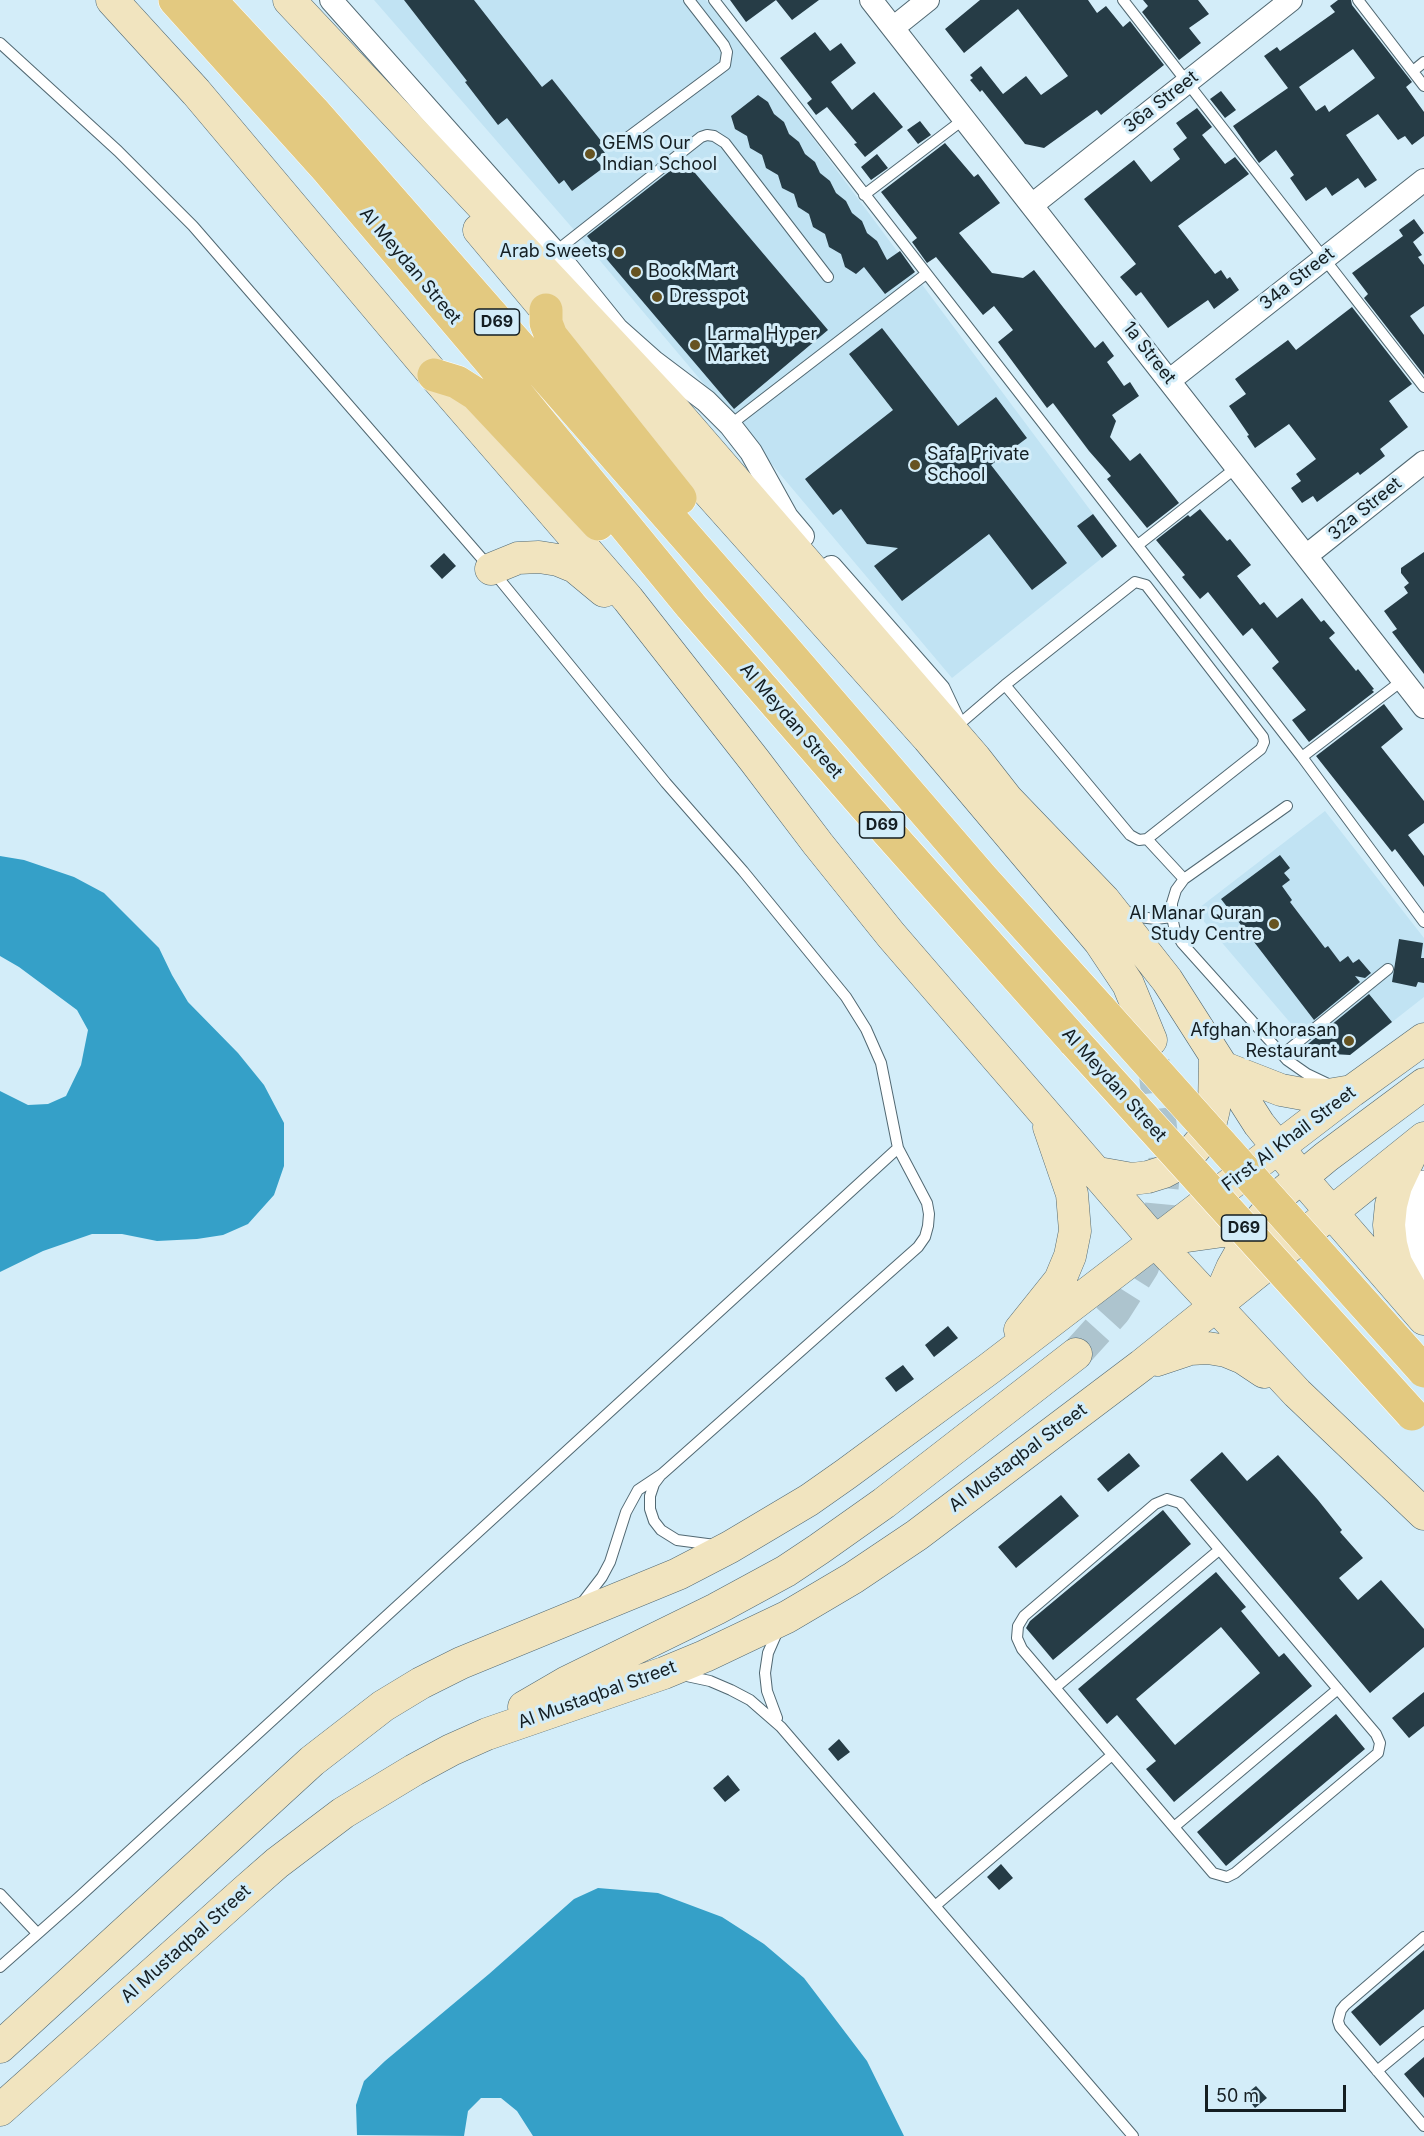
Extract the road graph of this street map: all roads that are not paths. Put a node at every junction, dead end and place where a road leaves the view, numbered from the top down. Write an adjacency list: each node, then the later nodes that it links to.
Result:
1 (112, 0): 30 (main road)
2 (175, 0): 40 (main road, Al Meydan Street / D69)
3 (210, 0): 41 (main road, Al Meydan Street / D69)
4 (289, 0): 21 (main road)
5 (331, 0): 25 (street)
6 (689, 0): 20 (lane)
7 (714, 0): 23 (lane)
8 (872, 0): 13 (street, 1a Street)
9 (928, 0): 13 (street)
10 (1123, 0): 17 (lane)
11 (1292, 0): 17 (street, 36a Street)
12 (1358, 0): 16 (lane)
13 (893, 28): 19 (street, 1a Street)
14 (0, 43): 38 (lane)
15 (1424, 62): 16 (lane)
16 (1413, 71): 18 (lane)
17 (1186, 81): 24 (street, 36a Street); 26 (lane)
18 (1424, 86)
19 (964, 119): 23 (lane); 24 (street, 1a Street)
20 (627, 138)
21 (450, 169): 29 (main road); 45 (main road)
22 (1424, 180): 26 (street, 34a Street)
23 (864, 195): 27 (lane)
24 (1032, 205): 31 (street, 1a Street)
25 (555, 252): 28 (lane); 33 (street)
26 (1324, 258): 31 (street, 34a Street); 32 (lane)
27 (926, 274): 33 (lane); 36 (lane)
28 (828, 276)
29 (546, 309): 41 (main road); 55 (main road)
30 (434, 375): 39 (main road); 40 (main road)
31 (1170, 380): 35 (street, 1a Street)
32 (1424, 387)
33 (730, 425): 45 (street)
34 (1424, 462): 37 (street, 32a Street)
35 (1237, 467): 36 (lane); 37 (street, 1a Street)
36 (1138, 545): 46 (lane)
37 (1306, 556): 42 (street, 1a Street)
38 (491, 568): 39 (main road); 62 (lane)
39 (628, 599): 60 (main road)
40 (691, 606): 82 (main road, Al Meydan Street / D69, bridge)
41 (782, 646): 80 (main road, Al Meydan Street / D69, bridge)
42 (1403, 680): 44 (street, 1a Street); 46 (lane)
43 (1005, 685): 45 (lane); 48 (lane); 48 (lane)
44 (1424, 707)
45 (957, 734): 50 (main road)
46 (1302, 757): 52 (lane)
47 (1287, 806): 49 (lane)
48 (1147, 838): 49 (lane)
49 (1184, 879): 51 (lane)
50 (1104, 900): 51 (lane); 57 (main road)
51 (1172, 917): 56 (lane)
52 (1424, 922)
53 (1388, 969): 56 (lane)
54 (1424, 1039): 59 (main road, First Al Khail Street)
55 (1151, 1040)
56 (1285, 1057): 59 (lane)
57 (1218, 1062): 59 (main road); 63 (main road); 64 (main road)
58 (1424, 1084): 65 (main road)
59 (1352, 1091): 63 (main road, First Al Khail Street)
60 (1043, 1110): 64 (main road); 79 (main road)
61 (1420, 1142): 67 (main road); 74 (main road)
62 (898, 1148): 83 (lane); 98 (lane)
63 (1277, 1148): 65 (main road); 68 (main road, First Al Khail Street); 69 (main road)
64 (1098, 1173): 68 (main road); 71 (main road)
65 (1301, 1177): 67 (main road); 69 (main road)
66 (1424, 1184): 72 (street)
67 (1332, 1212): 69 (main road); 70 (main road); 75 (main road)
68 (1184, 1219): 69 (main road); 71 (main road, First Al Khail Street)
69 (1247, 1228): 70 (main road); 71 (main road); 73 (main road)
70 (1300, 1238): 73 (main road); 76 (main road)
71 (1155, 1241): 73 (main road); 79 (main road)
72 (1424, 1275)
73 (1209, 1299): 78 (main road, Al Mustaqbal Street); 81 (main road)
74 (1424, 1305)
75 (1424, 1319)
76 (1424, 1339)
77 (1076, 1354): 93 (main road)
78 (1142, 1365): 81 (main road); 87 (main road, Al Mustaqbal Street)
79 (990, 1368): 85 (main road)
80 (1424, 1371)
81 (1297, 1393): 84 (main road)
82 (1418, 1421)
83 (662, 1474): 85 (lane); 88 (lane)
84 (1424, 1514)
85 (730, 1547): 88 (main road)
86 (1219, 1550): 90 (lane); 90 (lane); 91 (lane)
87 (787, 1617): 89 (main road, Al Mustaqbal Street); 92 (lane)
88 (569, 1618): 102 (main road)
89 (663, 1673): 92 (lane); 93 (main road, Al Mustaqbal Street)
90 (1056, 1687): 94 (lane)
91 (1338, 1689): 95 (lane); 95 (lane)
92 (781, 1727): 97 (lane)
93 (487, 1734): 104 (main road, Al Mustaqbal Street)
94 (1112, 1755): 95 (lane); 97 (lane)
95 (1174, 1827)
96 (0, 1894): 98 (lane)
97 (935, 1906): 106 (lane)
98 (38, 1933): 100 (lane)
99 (1424, 1937): 103 (lane)
100 (0, 1966)
101 (1424, 2032): 103 (lane)
102 (0, 2047)
103 (1377, 2071): 105 (lane)
104 (0, 2110)
105 (1424, 2126)
106 (1133, 2136)

